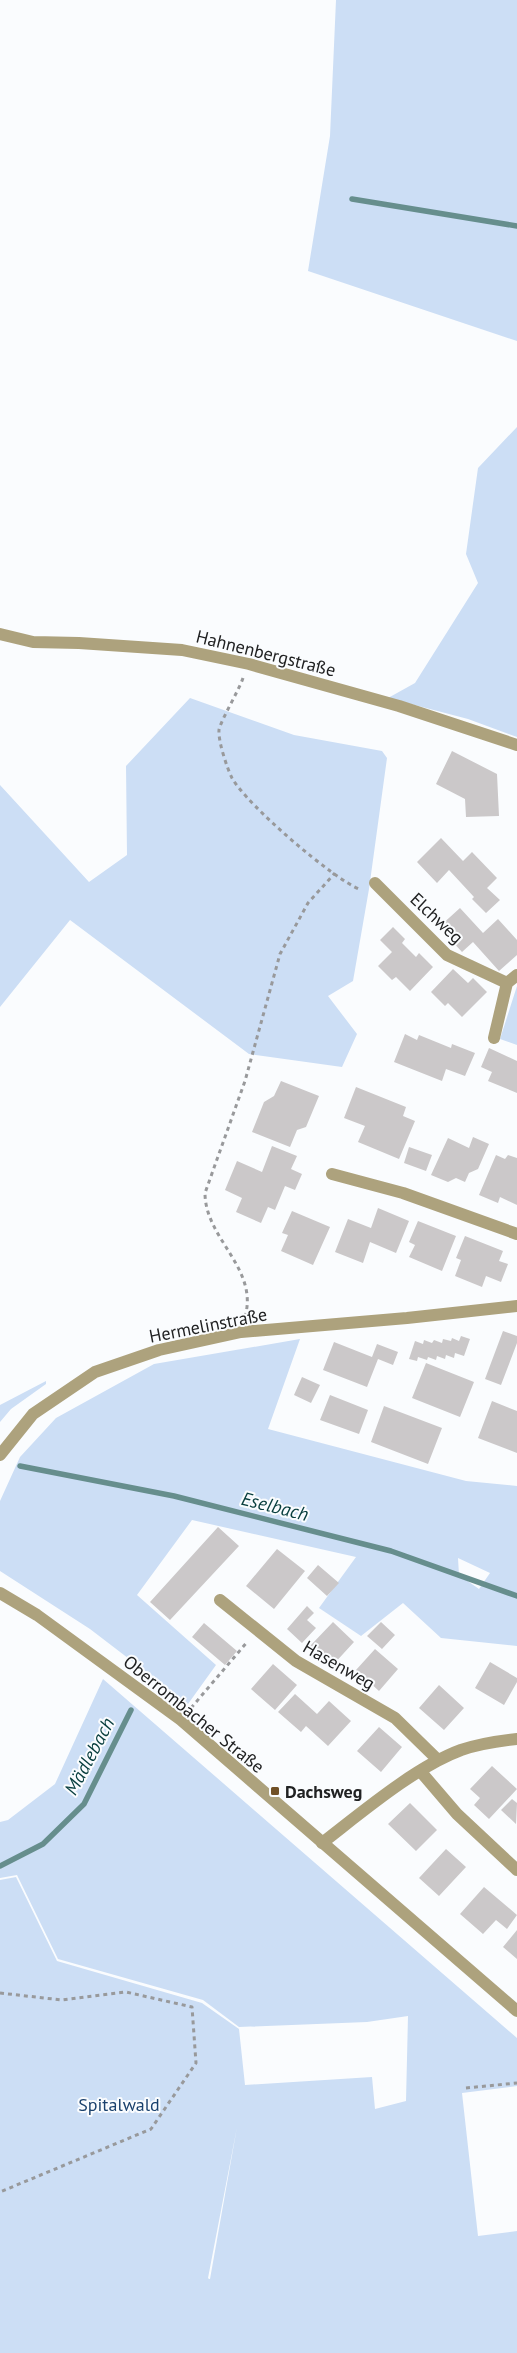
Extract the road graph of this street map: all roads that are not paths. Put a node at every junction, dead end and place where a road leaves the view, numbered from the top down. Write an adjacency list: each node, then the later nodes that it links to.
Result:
1 (0, 634): 2 (street, Hahnenbergstraße)
2 (517, 745)
3 (375, 884): 4 (street, Elchweg)
4 (512, 979): 5 (street, Elchweg)
5 (494, 1038)
6 (332, 1174): 7 (street)
7 (517, 1234)
8 (517, 1306): 9 (street, Hermelinstraße)
9 (0, 1455)
10 (0, 1593): 15 (street, Oberrombacher Straße)
11 (220, 1600): 13 (street, Hasenweg)
12 (517, 1739): 13 (street)
13 (438, 1760): 14 (street)
14 (420, 1772): 15 (street); 16 (street)
15 (322, 1843): 17 (street, Oberrombacher Straße)
16 (517, 1870)
17 (517, 2011)

